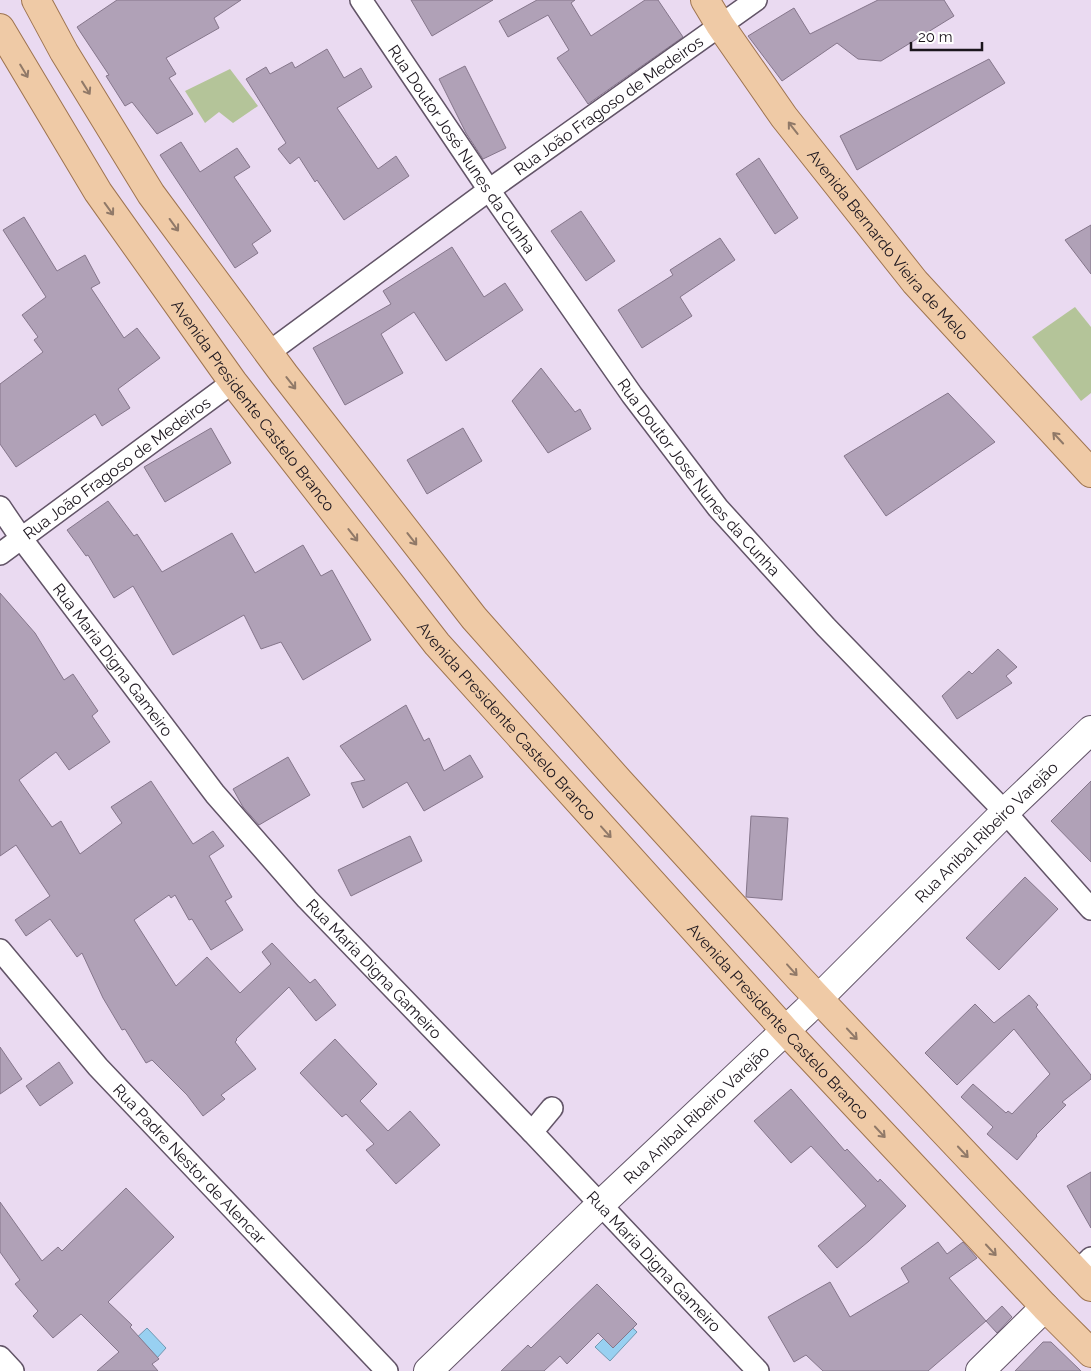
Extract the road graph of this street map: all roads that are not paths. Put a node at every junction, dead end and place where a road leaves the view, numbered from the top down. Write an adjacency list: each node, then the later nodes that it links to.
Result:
1 (36, 0): 8 (main road, one-way to 8)
2 (361, 0): 7 (street, Rua Doutor José Nunes da Cunha)
3 (705, 0): 5 (main road, Avenida Bernardo Vieira de Melo)
4 (756, 0): 5 (street, Rua João Fragoso de Medeiros)
5 (720, 25): 7 (street, Rua João Fragoso de Medeiros); 10 (main road, Avenida Bernardo Vieira de Melo, one-way to 5)
6 (0, 28): 9 (main road, Avenida Presidente Castelo Branco, one-way to 9)
7 (489, 190): 8 (street, Rua João Fragoso de Medeiros); 15 (street, Rua Doutor José Nunes da Cunha)
8 (268, 353): 18 (main road, one-way to 18)
9 (233, 382): 12 (street, Rua João Fragoso de Medeiros); 19 (main road, Avenida Presidente Castelo Branco, one-way to 19)
10 (1091, 473)
11 (0, 506): 12 (street, Rua Maria Digna Gameiro)
12 (21, 538): 13 (street, Rua João Fragoso de Medeiros); 21 (street, Rua Maria Digna Gameiro)
13 (0, 554)
14 (1091, 730): 15 (street, Rua Anibal Ribeiro Varejão)
15 (1005, 812): 16 (street, Rua Doutor José Nunes da Cunha); 18 (street, Rua Anibal Ribeiro Varejão)
16 (1091, 909)
17 (0, 950): 28 (street, Rua Padre Nestor de Alencar)
18 (819, 998): 19 (street, Rua Anibal Ribeiro Varejão); 23 (main road, one-way to 23)
19 (785, 1030): 22 (street, Rua Anibal Ribeiro Varejão); 24 (main road, Avenida Presidente Castelo Branco, one-way to 24)
20 (552, 1108): 21 (street)
21 (532, 1132): 22 (street, Rua Maria Digna Gameiro)
22 (601, 1204): 29 (street, Rua Anibal Ribeiro Varejão); 30 (street, Rua Maria Digna Gameiro)
23 (1086, 1272)
24 (1045, 1307): 25 (main road, Avenida Presidente Castelo Branco); 31 (street)
25 (1091, 1353)
26 (0, 1357): 27 (street)
27 (13, 1371)
28 (387, 1371)
29 (428, 1371)
30 (758, 1371)
31 (980, 1371)

